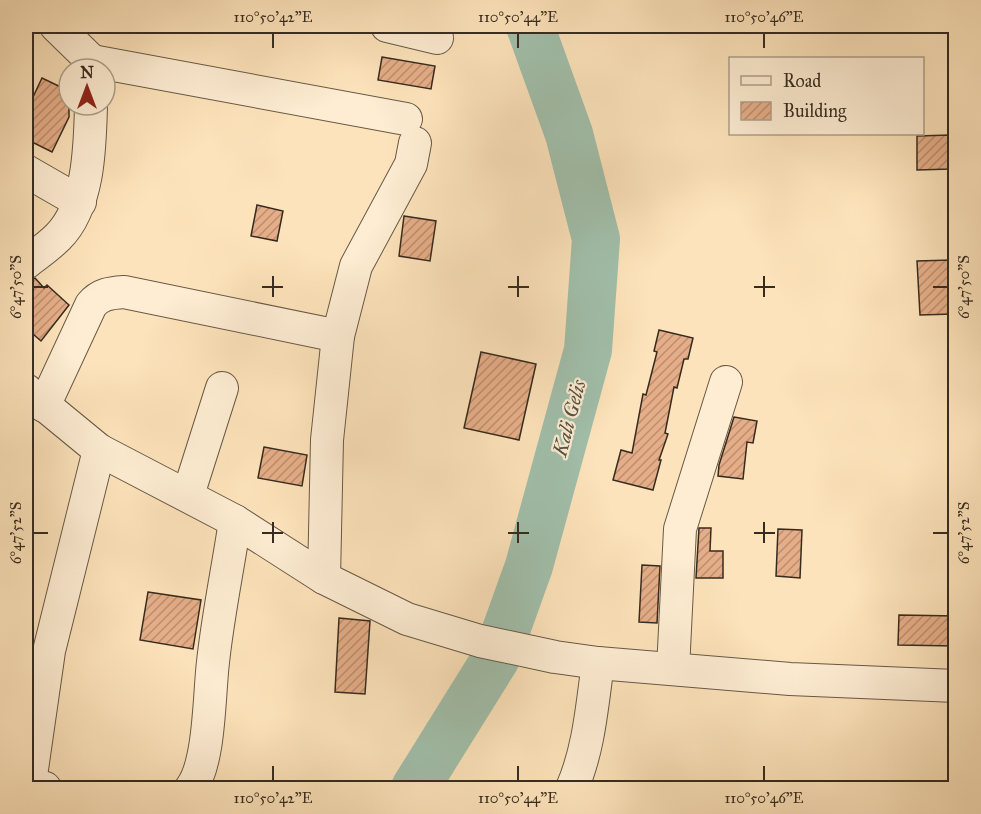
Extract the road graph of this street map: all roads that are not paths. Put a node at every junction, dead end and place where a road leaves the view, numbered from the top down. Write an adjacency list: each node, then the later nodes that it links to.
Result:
1 (56, 26): 4 (street)
2 (387, 26): 3 (street)
3 (437, 38)
4 (85, 57)
5 (117, 70): 10 (street)
6 (90, 117): 8 (street)
7 (26, 171): 8 (street)
8 (80, 202): 9 (street)
9 (26, 263)
10 (338, 336): 13 (street); 17 (street)
11 (726, 382): 19 (street)
12 (222, 388): 15 (street)
13 (35, 398): 14 (street)
14 (99, 450): 15 (street); 21 (street)
15 (188, 495): 16 (street)
16 (235, 521): 17 (street); 22 (street)
17 (324, 578): 18 (street)
18 (598, 663): 19 (street); 23 (street)
19 (673, 669): 20 (street)
20 (956, 686)
21 (34, 787)
22 (191, 789)
23 (572, 789)

